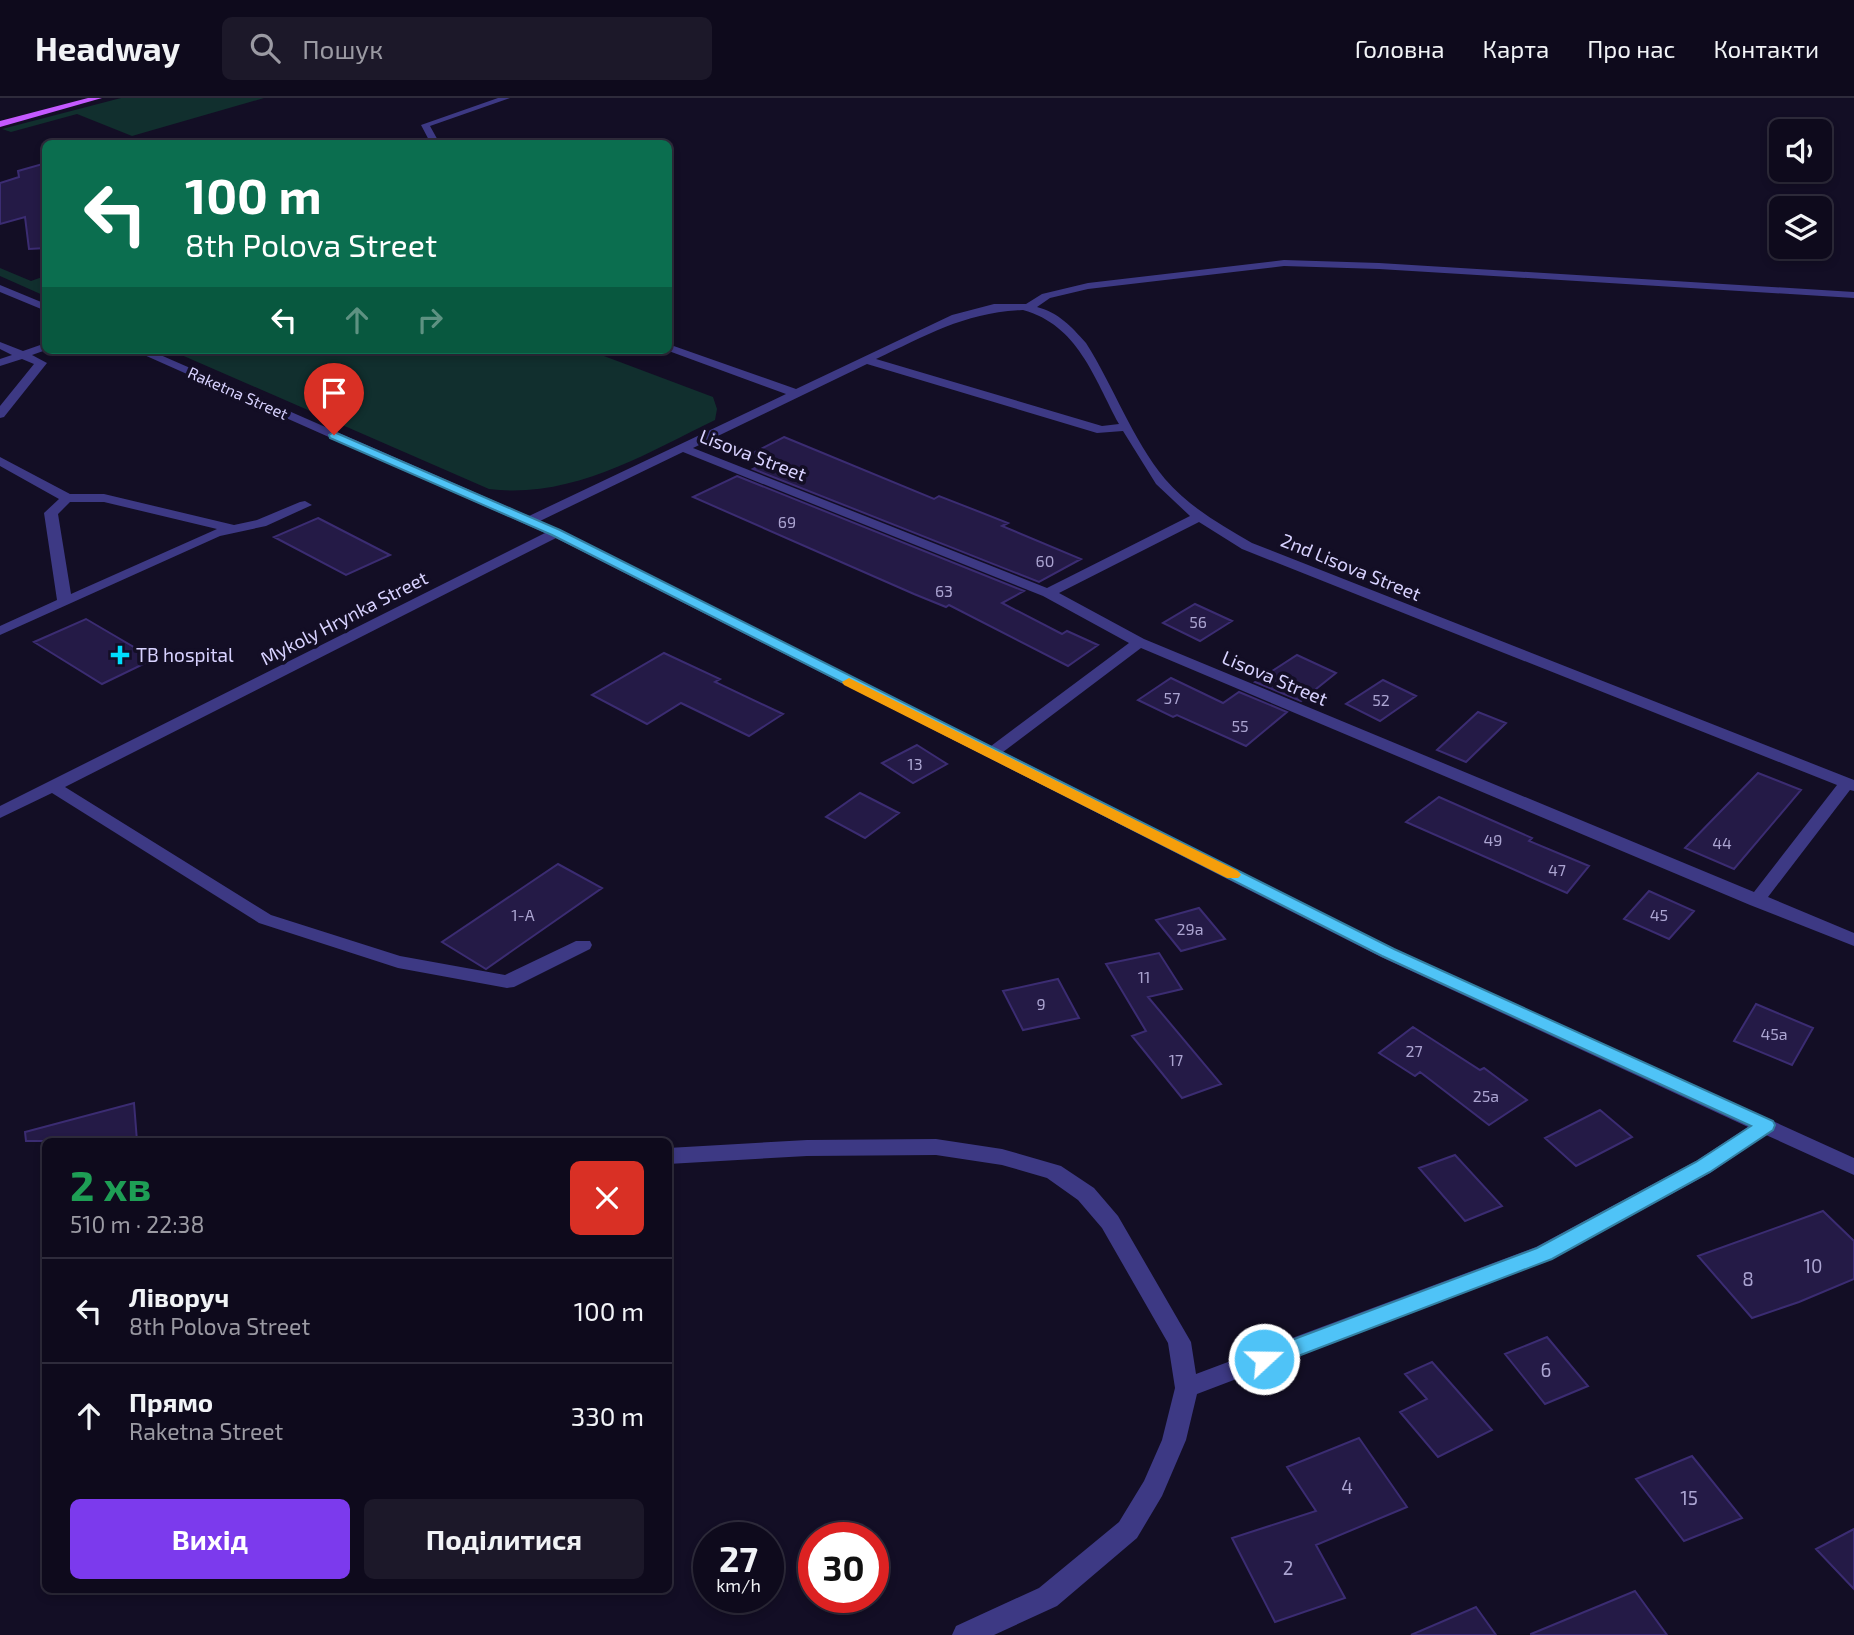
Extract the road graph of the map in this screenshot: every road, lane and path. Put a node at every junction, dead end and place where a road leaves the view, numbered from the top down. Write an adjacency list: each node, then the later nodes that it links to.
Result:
1 (98, 98): 3 (main road)
2 (506, 98): 4 (street)
3 (0, 124)
4 (434, 140)
5 (0, 288): 7 (street)
6 (1854, 295): 8 (street)
7 (42, 306)
8 (1029, 307): 14 (street); 18 (street, 2nd Lisova Street)
9 (0, 345): 12 (street)
10 (42, 347): 12 (street)
11 (672, 348): 16 (street)
12 (23, 354): 15 (street); 17 (street)
13 (148, 354): 24 (street, Raketna Street)
14 (866, 360): 16 (street); 18 (street)
15 (0, 363)
16 (794, 393): 19 (street)
17 (0, 414)
18 (1126, 427): 23 (street, 2nd Lisova Street)
19 (682, 448): 24 (street); 27 (street, Lisova Street)
20 (0, 461): 21 (street)
21 (67, 498): 25 (street); 28 (street)
22 (305, 505): 25 (street)
23 (1198, 517): 27 (street); 32 (street, 2nd Lisova Street)
24 (530, 521): 26 (street, Raketna Street)
25 (233, 528): 28 (street)
26 (556, 533): 31 (street, Raketna Street); 33 (street, Mykoly Hrynka Street)
27 (1048, 593): 30 (street, Lisova Street)
28 (65, 602): 29 (street)
29 (0, 631)
30 (1139, 642): 31 (street); 35 (street, Lisova Street)
31 (990, 754): 38 (street, Raketna Street)
32 (1850, 784): 35 (street)
33 (52, 786): 34 (street, Mykoly Hrynka Street); 37 (street)
34 (0, 813)
35 (1756, 901): 36 (street, Lisova Street)
36 (1854, 940)
37 (583, 945)
38 (1766, 1125): 40 (street); 41 (street)
39 (672, 1156): 41 (street)
40 (1854, 1167)
41 (1187, 1388): 42 (street)
42 (965, 1635)

